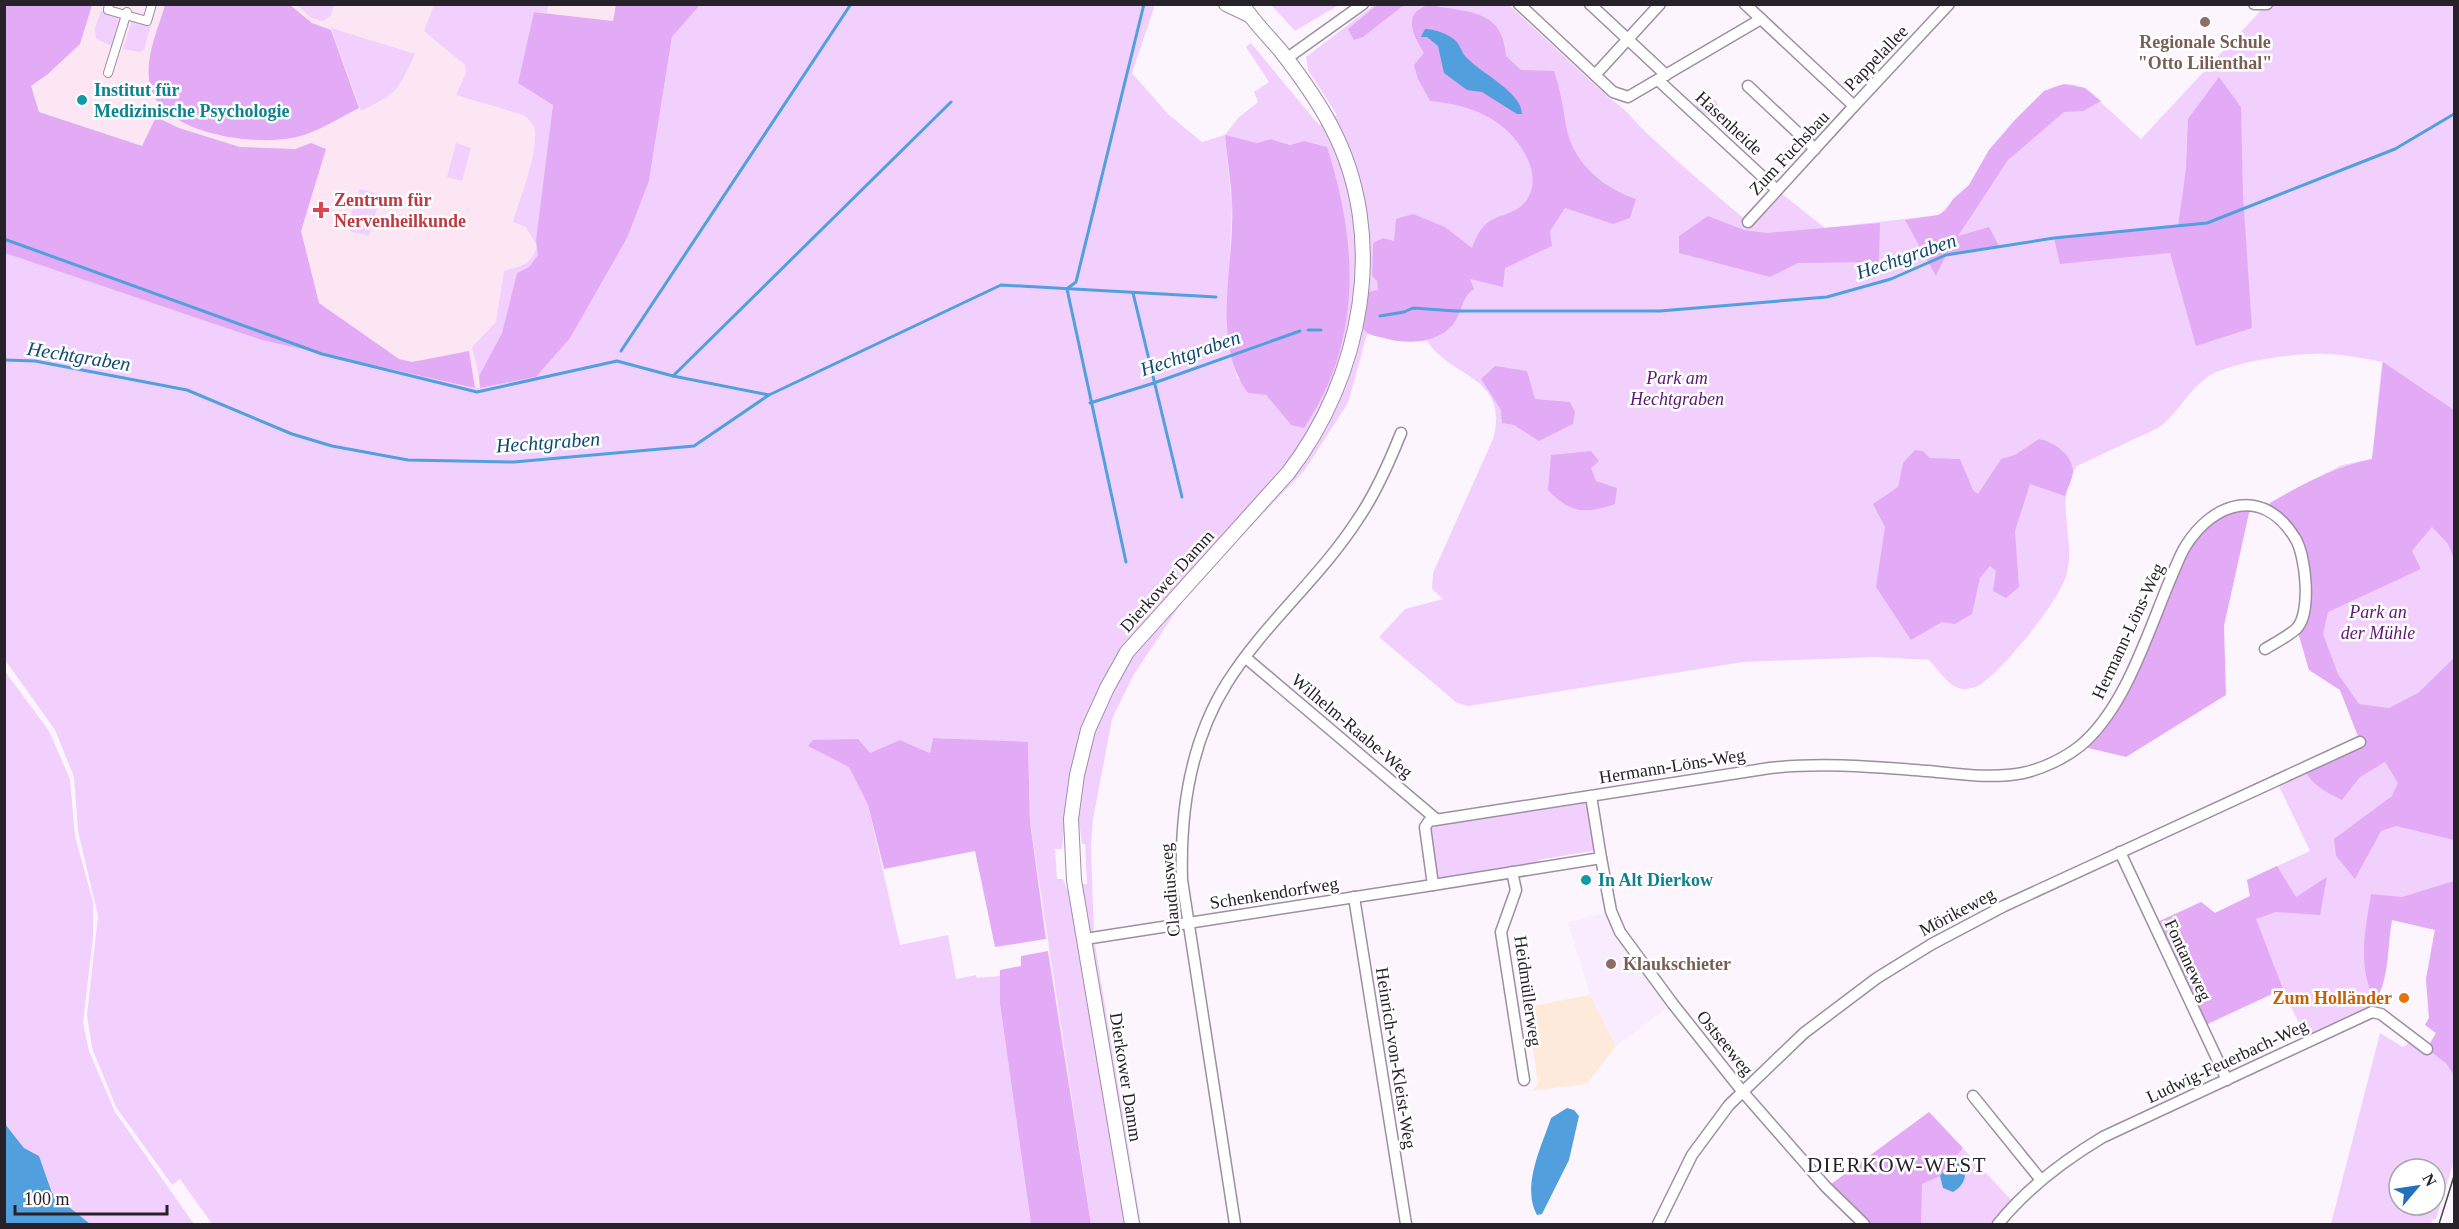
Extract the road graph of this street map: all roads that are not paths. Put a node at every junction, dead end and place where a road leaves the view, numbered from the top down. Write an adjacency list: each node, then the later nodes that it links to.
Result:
1 (109, 4): 13 (street)
2 (152, 4): 13 (street)
3 (1226, 4): 12 (street, Dierkower Damm)
4 (1363, 4): 16 (street)
5 (1519, 4): 18 (street)
6 (1590, 4): 15 (street, Hasenheide)
7 (1660, 4): 15 (street)
8 (1950, 4): 21 (street, Pappelallee)
9 (2253, 4): 10 (street)
10 (2267, 4)
11 (1746, 5): 14 (street, Pappelallee)
12 (1246, 10): 16 (street, Dierkower Damm)
13 (126, 13): 17 (street)
14 (1761, 19): 19 (street); 21 (street, Pappelallee)
15 (1627, 39): 18 (street); 19 (street, Hasenheide)
16 (1286, 59): 37 (street, Dierkower Damm)
17 (108, 73)
18 (1595, 75): 19 (street)
19 (1662, 78): 23 (street, Hasenheide)
20 (1748, 86): 22 (street)
21 (1854, 106): 22 (street, Zum Fuchsbau)
22 (1815, 148): 23 (street, Zum Fuchsbau)
23 (1777, 190): 24 (street, Zum Fuchsbau)
24 (1748, 222)
25 (1401, 434): 27 (street, Claudiusweg)
26 (2265, 649): 29 (street, Hermann-Löns-Weg)
27 (1246, 658): 30 (street, Wilhelm-Raabe-Weg); 36 (street, Claudiusweg)
28 (2360, 742): 31 (street, Mörikeweg)
29 (1591, 796): 30 (street, Hermann-Löns-Weg); 32 (street, Ostseeweg)
30 (1436, 819): 34 (street)
31 (2120, 852): 40 (street, Fontaneweg); 41 (street, Mörikeweg)
32 (1601, 858): 33 (street, Schenkendorfweg); 41 (street, Ostseeweg)
33 (1512, 872): 34 (street, Schenkendorfweg); 39 (street, Heidmüllerweg)
34 (1433, 885): 35 (street, Schenkendorfweg)
35 (1354, 897): 36 (street, Schenkendorfweg); 46 (street, Heinrich-von-Kleist-Weg)
36 (1188, 924): 37 (street, Schenkendorfweg); 45 (street, Claudiusweg)
37 (1085, 939): 44 (street, Dierkower Damm)
38 (2427, 1049): 40 (street, Ludwig-Feuerbach-Weg)
39 (1524, 1080)
40 (2227, 1080): 43 (street, Ludwig-Feuerbach-Weg)
41 (1742, 1091): 47 (street, Mörikeweg); 48 (street, Ostseeweg)
42 (1973, 1096): 43 (street)
43 (2041, 1180): 49 (street, Ludwig-Feuerbach-Weg)
44 (1132, 1224)
45 (1235, 1224)
46 (1406, 1224)
47 (1658, 1224)
48 (1864, 1224)
49 (1998, 1224)

